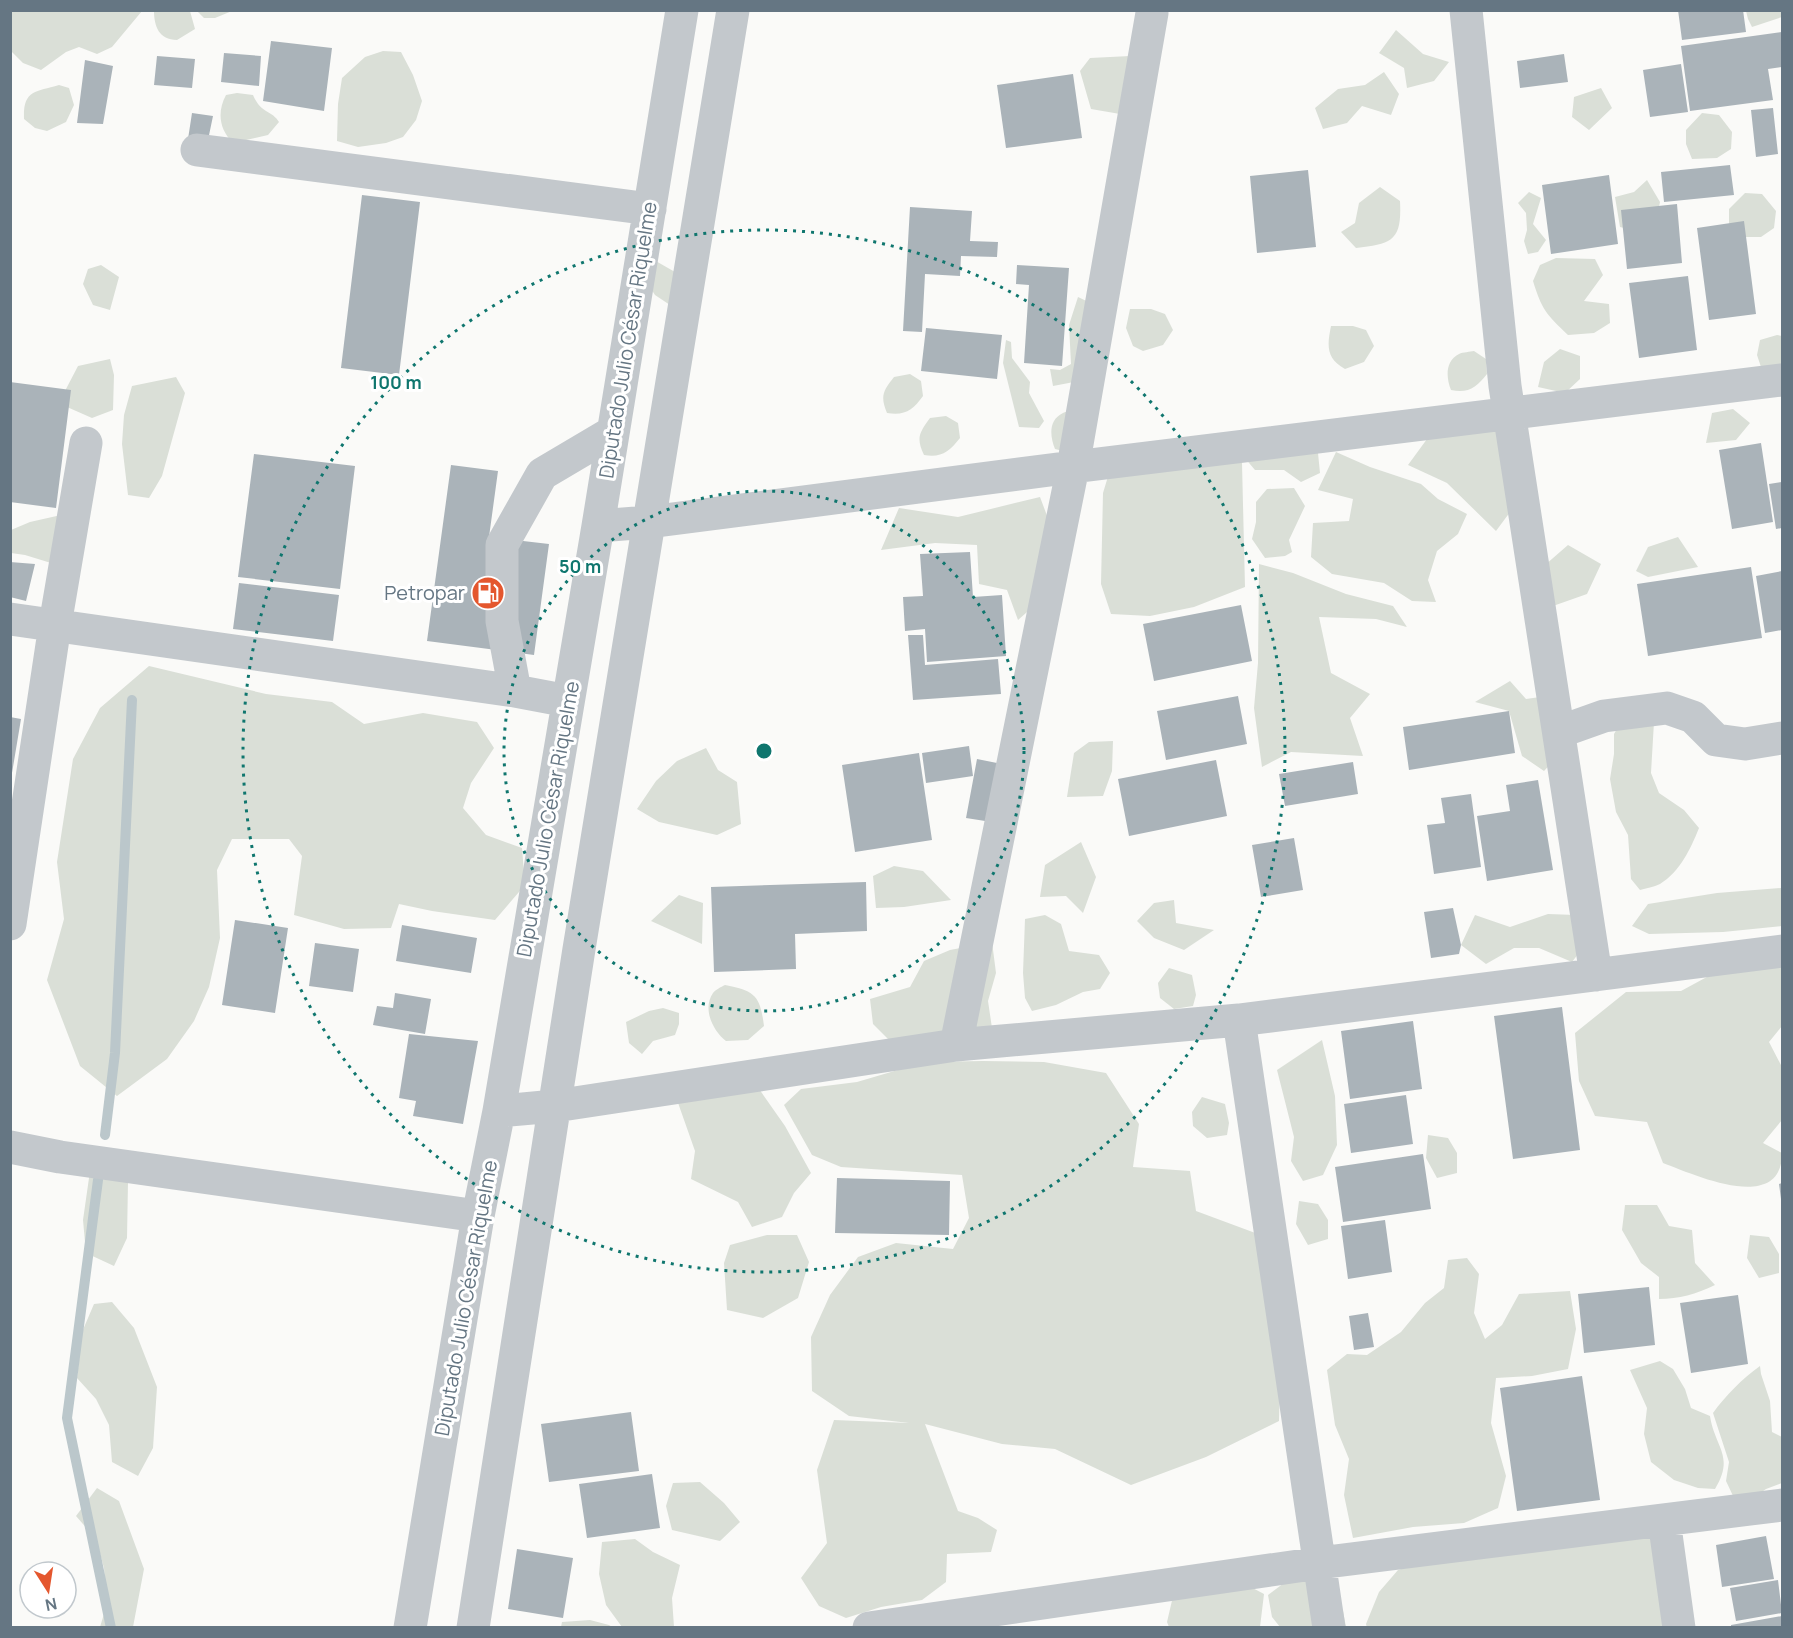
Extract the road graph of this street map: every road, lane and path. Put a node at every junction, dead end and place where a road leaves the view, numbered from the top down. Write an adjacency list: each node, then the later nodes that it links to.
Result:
1 (682, 10): 6 (street, Diputado Julio César Riquelme)
2 (733, 10): 12 (street)
3 (1466, 10): 8 (street)
4 (1152, 13): 11 (street)
5 (197, 150): 6 (street)
6 (650, 208): 9 (street, Diputado Julio César Riquelme)
7 (1782, 380): 8 (street)
8 (1510, 414): 11 (street); 18 (street)
9 (613, 432): 13 (street, Diputado Julio César Riquelme); 16 (street)
10 (86, 443): 15 (street)
11 (1073, 466): 12 (street); 26 (street)
12 (649, 522): 13 (street); 22 (street)
13 (598, 526): 17 (street, Diputado Julio César Riquelme)
14 (10, 619): 15 (street)
15 (55, 625): 16 (street); 20 (street)
16 (515, 691): 17 (street)
17 (568, 701): 21 (street, Diputado Julio César Riquelme)
18 (1559, 732): 19 (street); 24 (street)
19 (1782, 738)
20 (10, 924)
21 (528, 939): 22 (street); 28 (street, Diputado Julio César Riquelme)
22 (579, 949): 27 (street)
23 (1782, 951): 24 (street)
24 (1596, 975): 25 (street)
25 (1239, 1020): 26 (street); 33 (street)
26 (956, 1045): 27 (street)
27 (555, 1106): 28 (street); 36 (street)
28 (499, 1111): 30 (street, Diputado Julio César Riquelme)
29 (10, 1147): 30 (street)
30 (478, 1216): 35 (street, Diputado Julio César Riquelme)
31 (1782, 1505): 32 (street)
32 (1664, 1520): 33 (street); 39 (street)
33 (1319, 1563): 34 (street); 38 (street)
34 (916, 1624): 37 (street)
35 (410, 1628)
36 (473, 1628)
37 (869, 1628)
38 (1329, 1628)
39 (1679, 1628)

